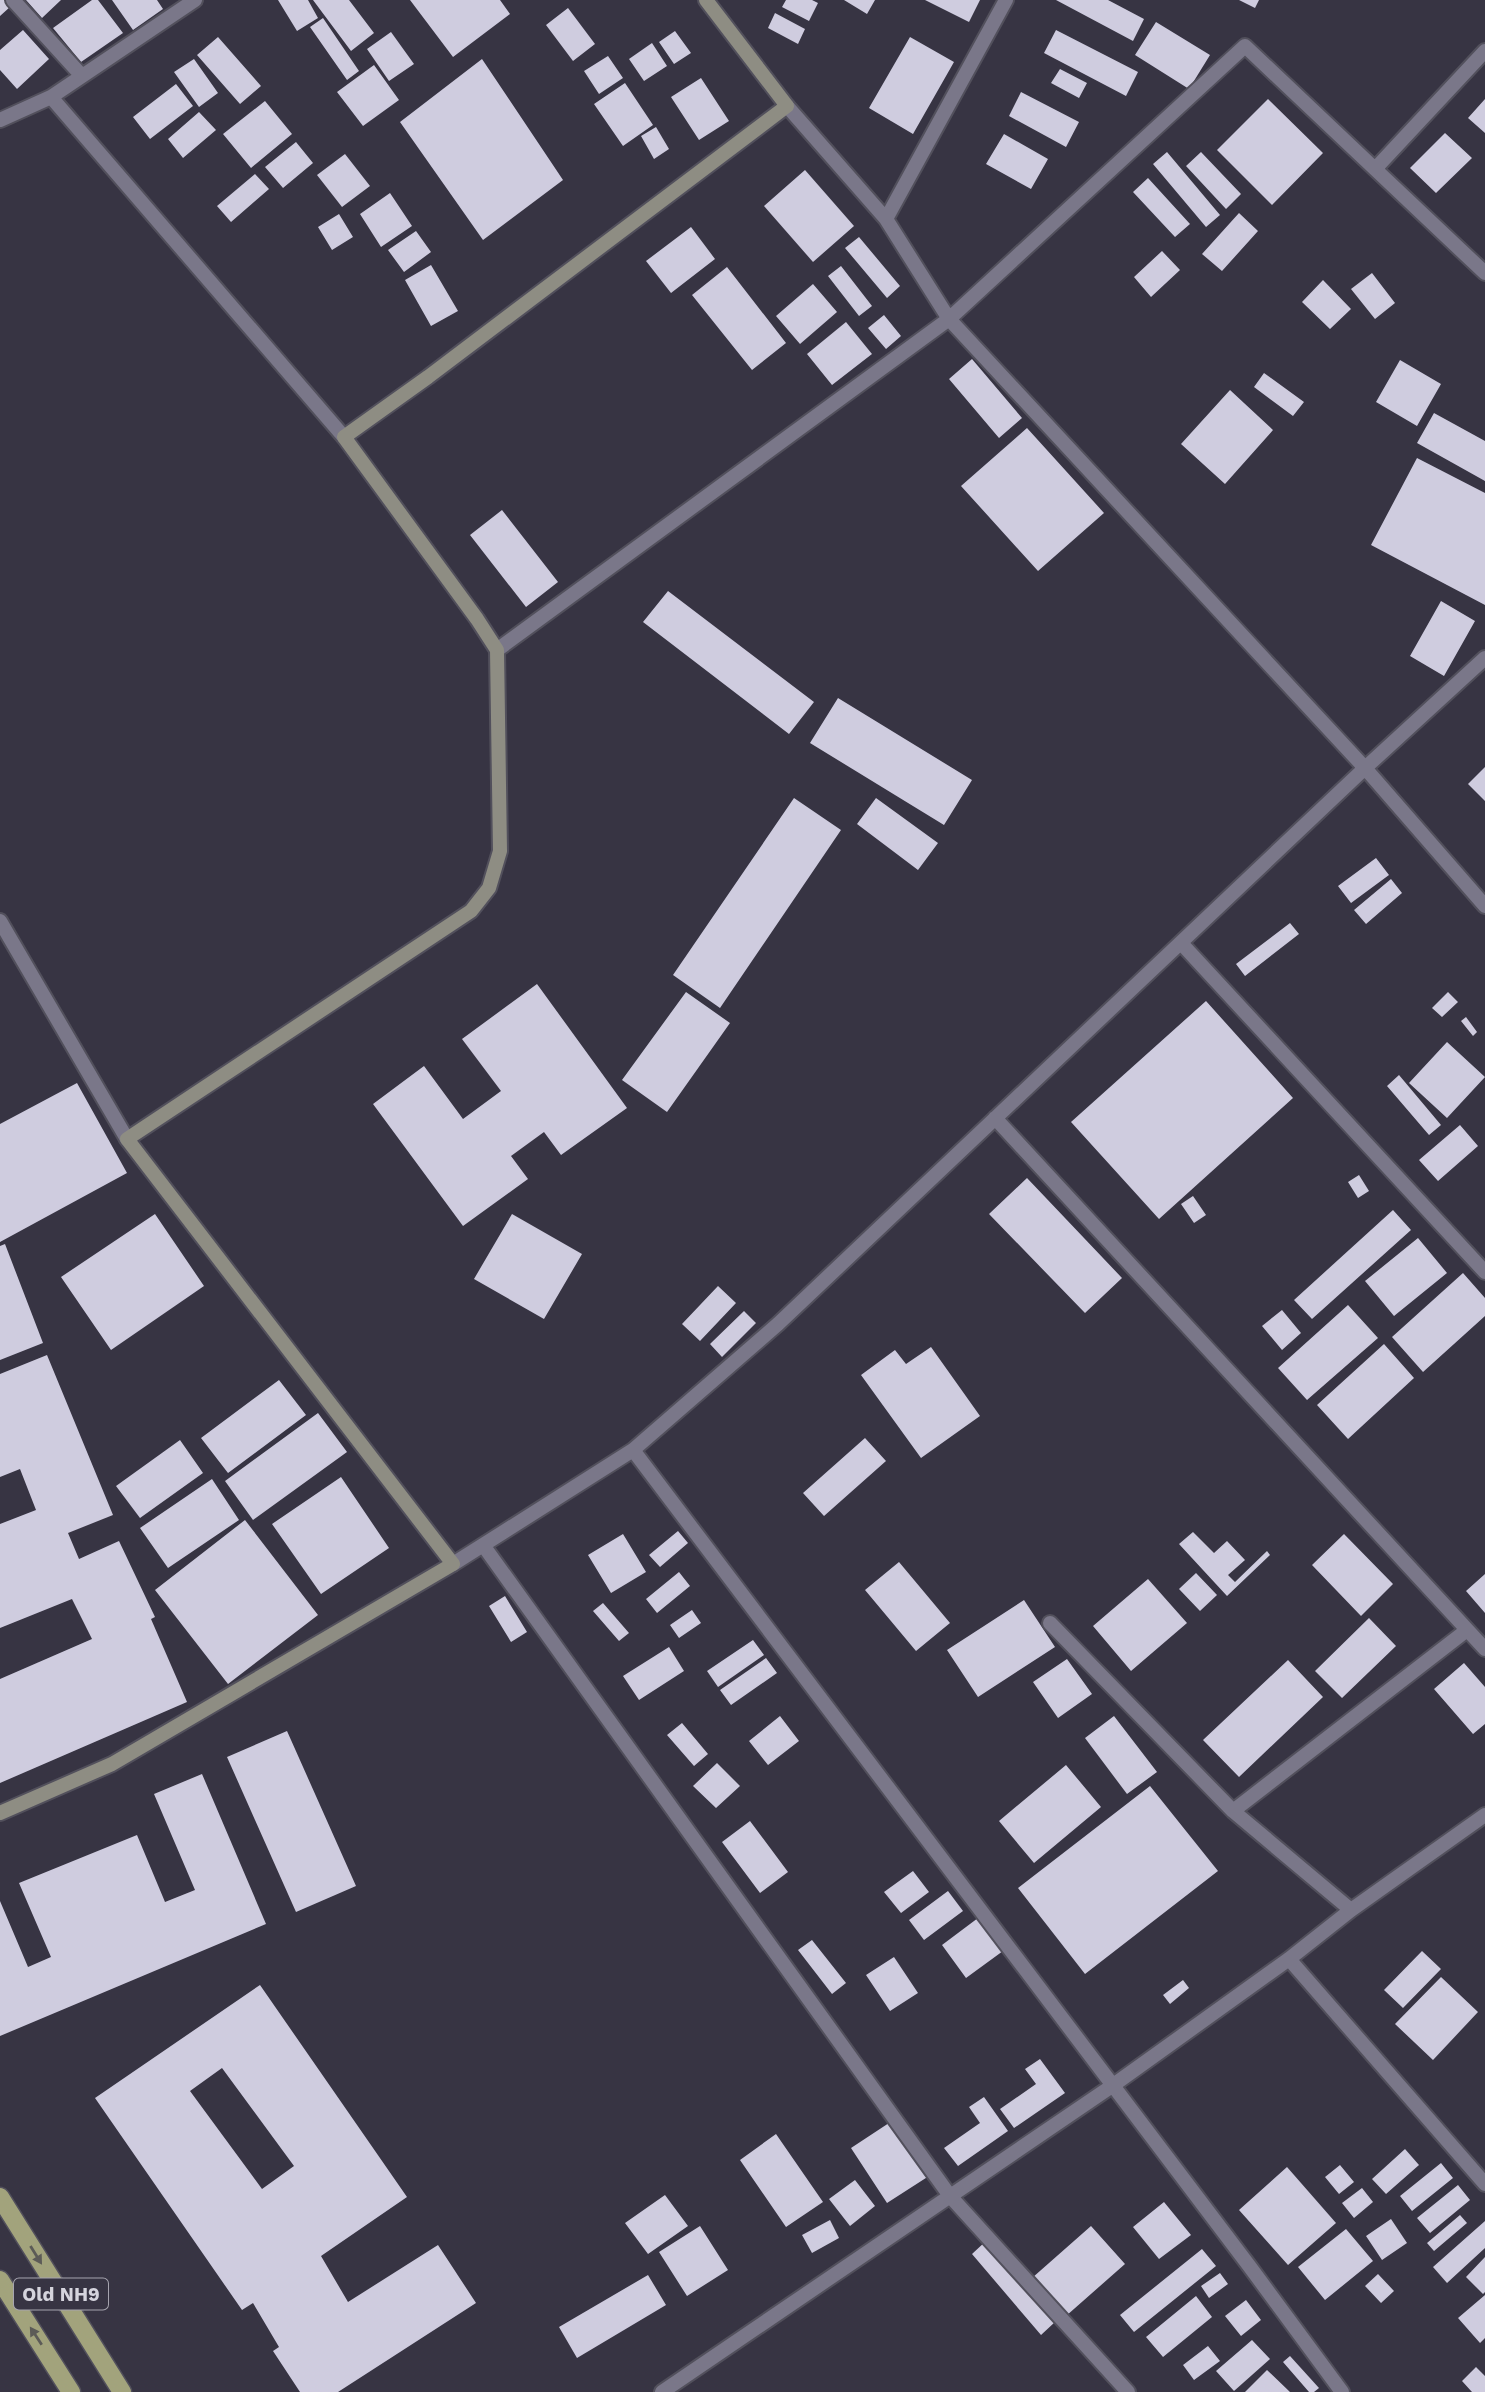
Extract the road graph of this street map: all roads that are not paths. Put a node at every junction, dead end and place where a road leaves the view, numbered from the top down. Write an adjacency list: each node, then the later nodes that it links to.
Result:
1 (13, 0): 8 (street)
2 (195, 0): 8 (street)
3 (706, 0): 10 (main road)
4 (1006, 0): 13 (street)
5 (1485, 51): 6 (street)
6 (1473, 64): 7 (street); 12 (street)
7 (1485, 75)
8 (82, 76): 9 (street)
9 (51, 97): 11 (street); 16 (street)
10 (787, 106): 13 (street); 16 (main road)
11 (0, 120)
12 (1375, 169): 14 (street); 15 (street)
13 (886, 219): 15 (street)
14 (1485, 273)
15 (949, 319): 17 (street); 19 (street)
16 (344, 437): 17 (main road)
17 (496, 650): 24 (main road)
18 (1485, 658): 19 (street)
19 (1365, 768): 20 (street); 22 (street)
20 (1485, 906)
21 (0, 921): 24 (street)
22 (1181, 943): 23 (street); 25 (street)
23 (995, 1118): 26 (street); 30 (street)
24 (127, 1139): 28 (main road)
25 (1485, 1272)
26 (633, 1450): 27 (street); 37 (street)
27 (483, 1545): 28 (street); 39 (street)
28 (453, 1564): 33 (main road)
29 (1050, 1623): 32 (street)
30 (1467, 1630): 31 (street); 32 (street)
31 (1485, 1649)
32 (1233, 1811): 35 (street)
33 (0, 1813)
34 (1485, 1815): 35 (street)
35 (1350, 1910): 36 (street)
36 (1289, 1958): 37 (street); 38 (street)
37 (1112, 2086): 39 (street); 46 (street)
38 (1485, 2184)
39 (950, 2196): 44 (street); 45 (street)
40 (0, 2197): 43 (main road, Old NH9, one-way to 43)
41 (0, 2280): 42 (main road, Old NH9, one-way to 41)
42 (71, 2392)
43 (122, 2392)
44 (662, 2392)
45 (1128, 2392)
46 (1342, 2392)

